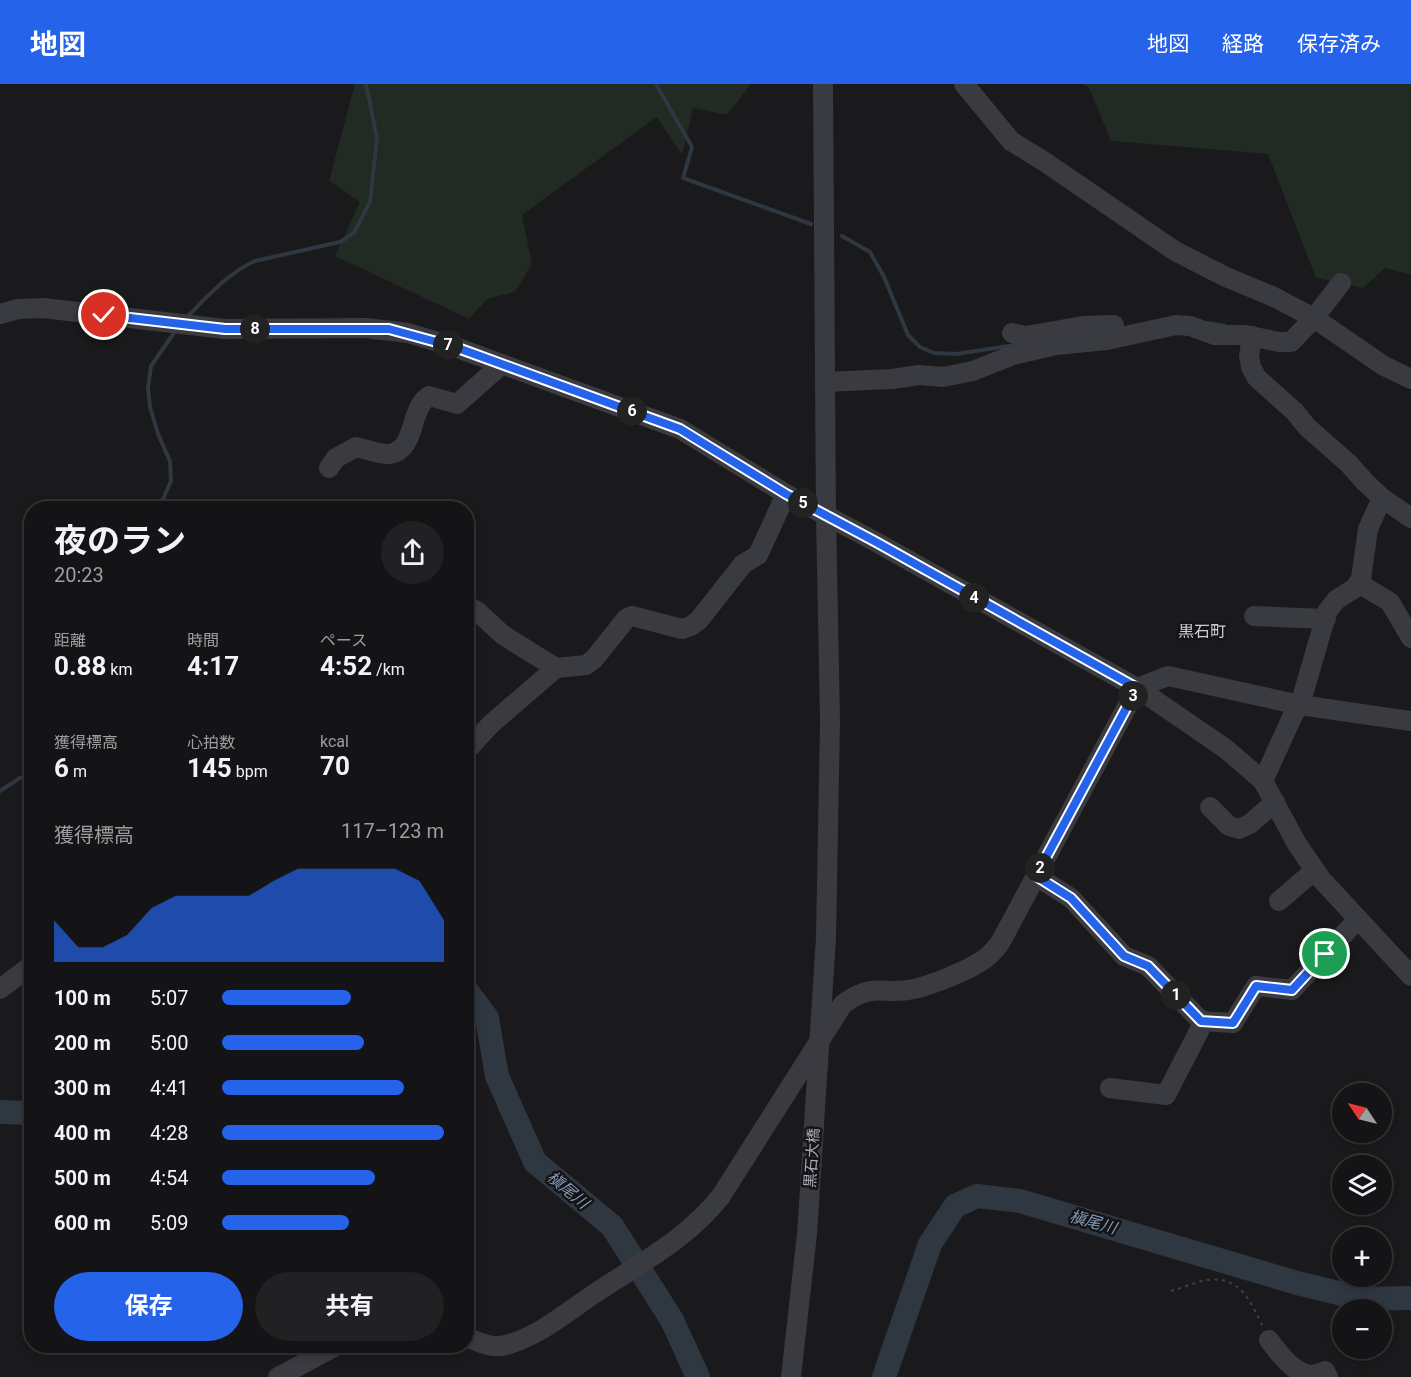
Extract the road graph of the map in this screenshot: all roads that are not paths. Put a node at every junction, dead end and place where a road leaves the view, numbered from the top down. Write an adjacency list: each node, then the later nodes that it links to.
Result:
1 (823, 84): 12 (street, 黒石大橋)
2 (964, 84): 5 (street)
3 (1341, 283): 5 (street)
4 (0, 314): 10 (street)
5 (1314, 318): 9 (street); 11 (street)
6 (1114, 325): 8 (street)
7 (1012, 333): 8 (street)
8 (1093, 334): 9 (street); 12 (street)
9 (1252, 336): 15 (street)
10 (502, 364): 13 (street); 14 (street)
11 (1411, 379)
12 (825, 382): 17 (street, 黒石大橋)
13 (329, 468)
14 (786, 494): 17 (street); 23 (street)
15 (1382, 498): 16 (street); 18 (street)
16 (1408, 510)
17 (826, 516): 24 (street); 44 (street, 黒石大橋, bridge)
18 (1358, 583): 21 (street); 22 (street)
19 (474, 610): 23 (street)
20 (1254, 616): 21 (street)
21 (1326, 619): 25 (street)
22 (1411, 638)
23 (556, 668): 27 (street)
24 (1137, 688): 25 (street); 28 (street); 32 (street)
25 (1300, 705): 26 (street); 28 (street)
26 (1411, 721)
27 (474, 742)
28 (1263, 782): 29 (street)
29 (1275, 801): 30 (street); 31 (street)
30 (1210, 807)
31 (1315, 870): 33 (street); 34 (street)
32 (1036, 876): 38 (street); 40 (street)
33 (1279, 902)
34 (1358, 920): 35 (street); 38 (street)
35 (1408, 965)
36 (24, 971): 37 (street)
37 (0, 989)
38 (1201, 1021): 39 (street)
39 (1110, 1088)
40 (474, 1340)
41 (1269, 1340): 45 (street)
42 (323, 1353): 43 (street)
43 (278, 1377)
44 (791, 1377)
45 (1328, 1377)

